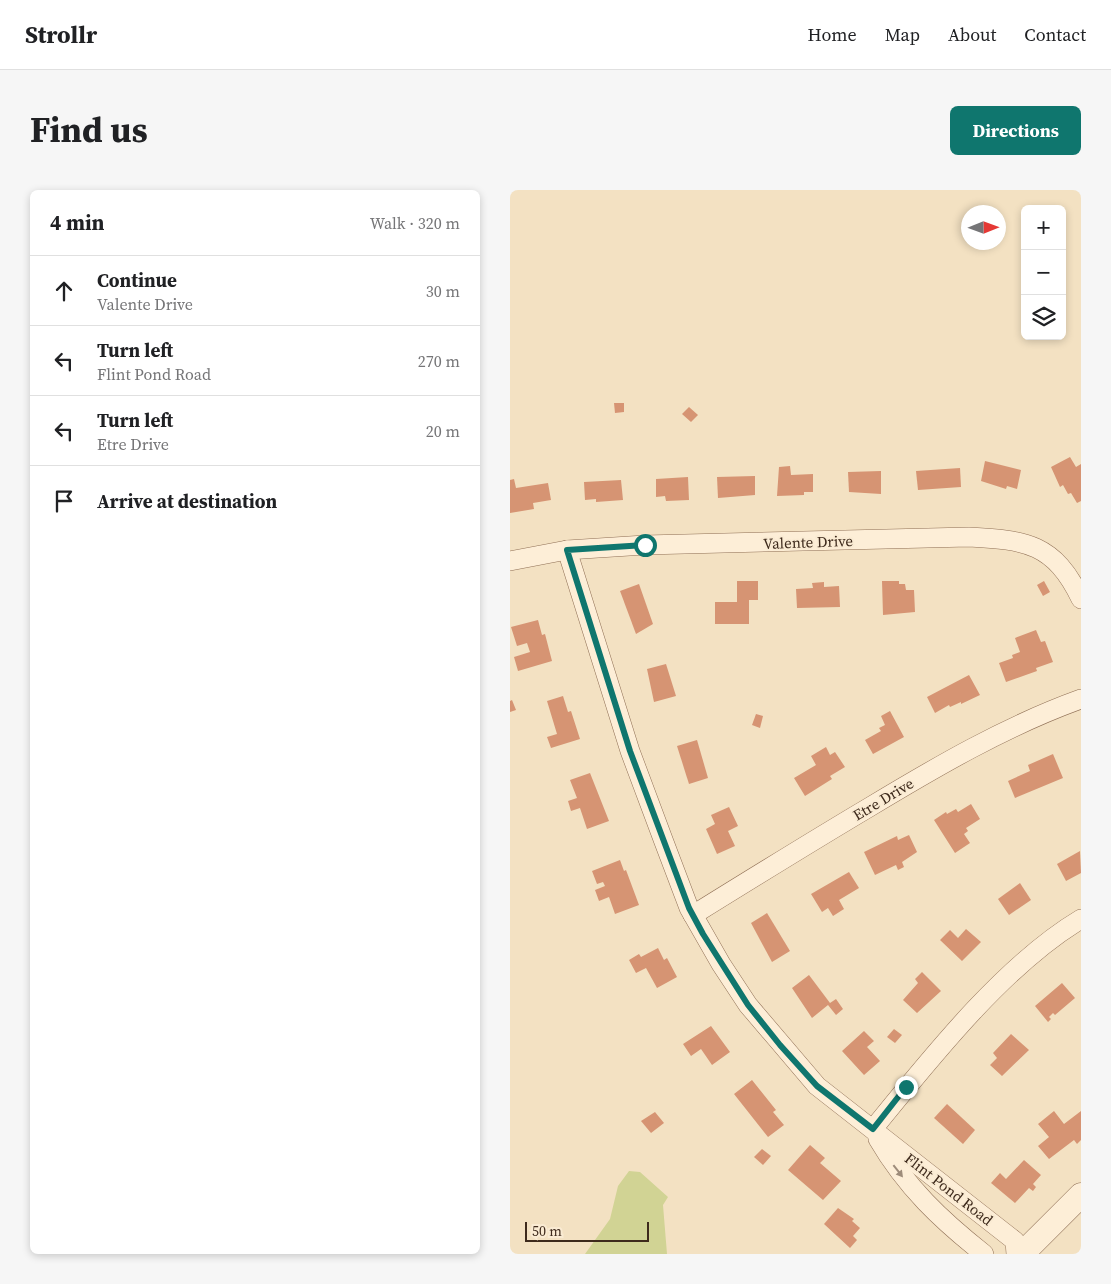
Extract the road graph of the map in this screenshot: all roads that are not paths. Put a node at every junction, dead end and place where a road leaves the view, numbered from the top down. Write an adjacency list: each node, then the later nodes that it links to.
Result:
1 (567, 550): 2 (street, Valente Drive); 3 (street, Valente Drive); 5 (street, Flint Pond Road)
2 (510, 561)
3 (1081, 599)
4 (1081, 699): 5 (street, Etre Drive)
5 (693, 915): 7 (street, Flint Pond Road)
6 (1081, 919): 7 (street)
7 (873, 1129): 9 (street, Flint Pond Road, one-way to 9); 10 (street, Flint Pond Road)
8 (1081, 1195): 11 (street)
9 (984, 1254)
10 (1016, 1254)
11 (1022, 1254)

